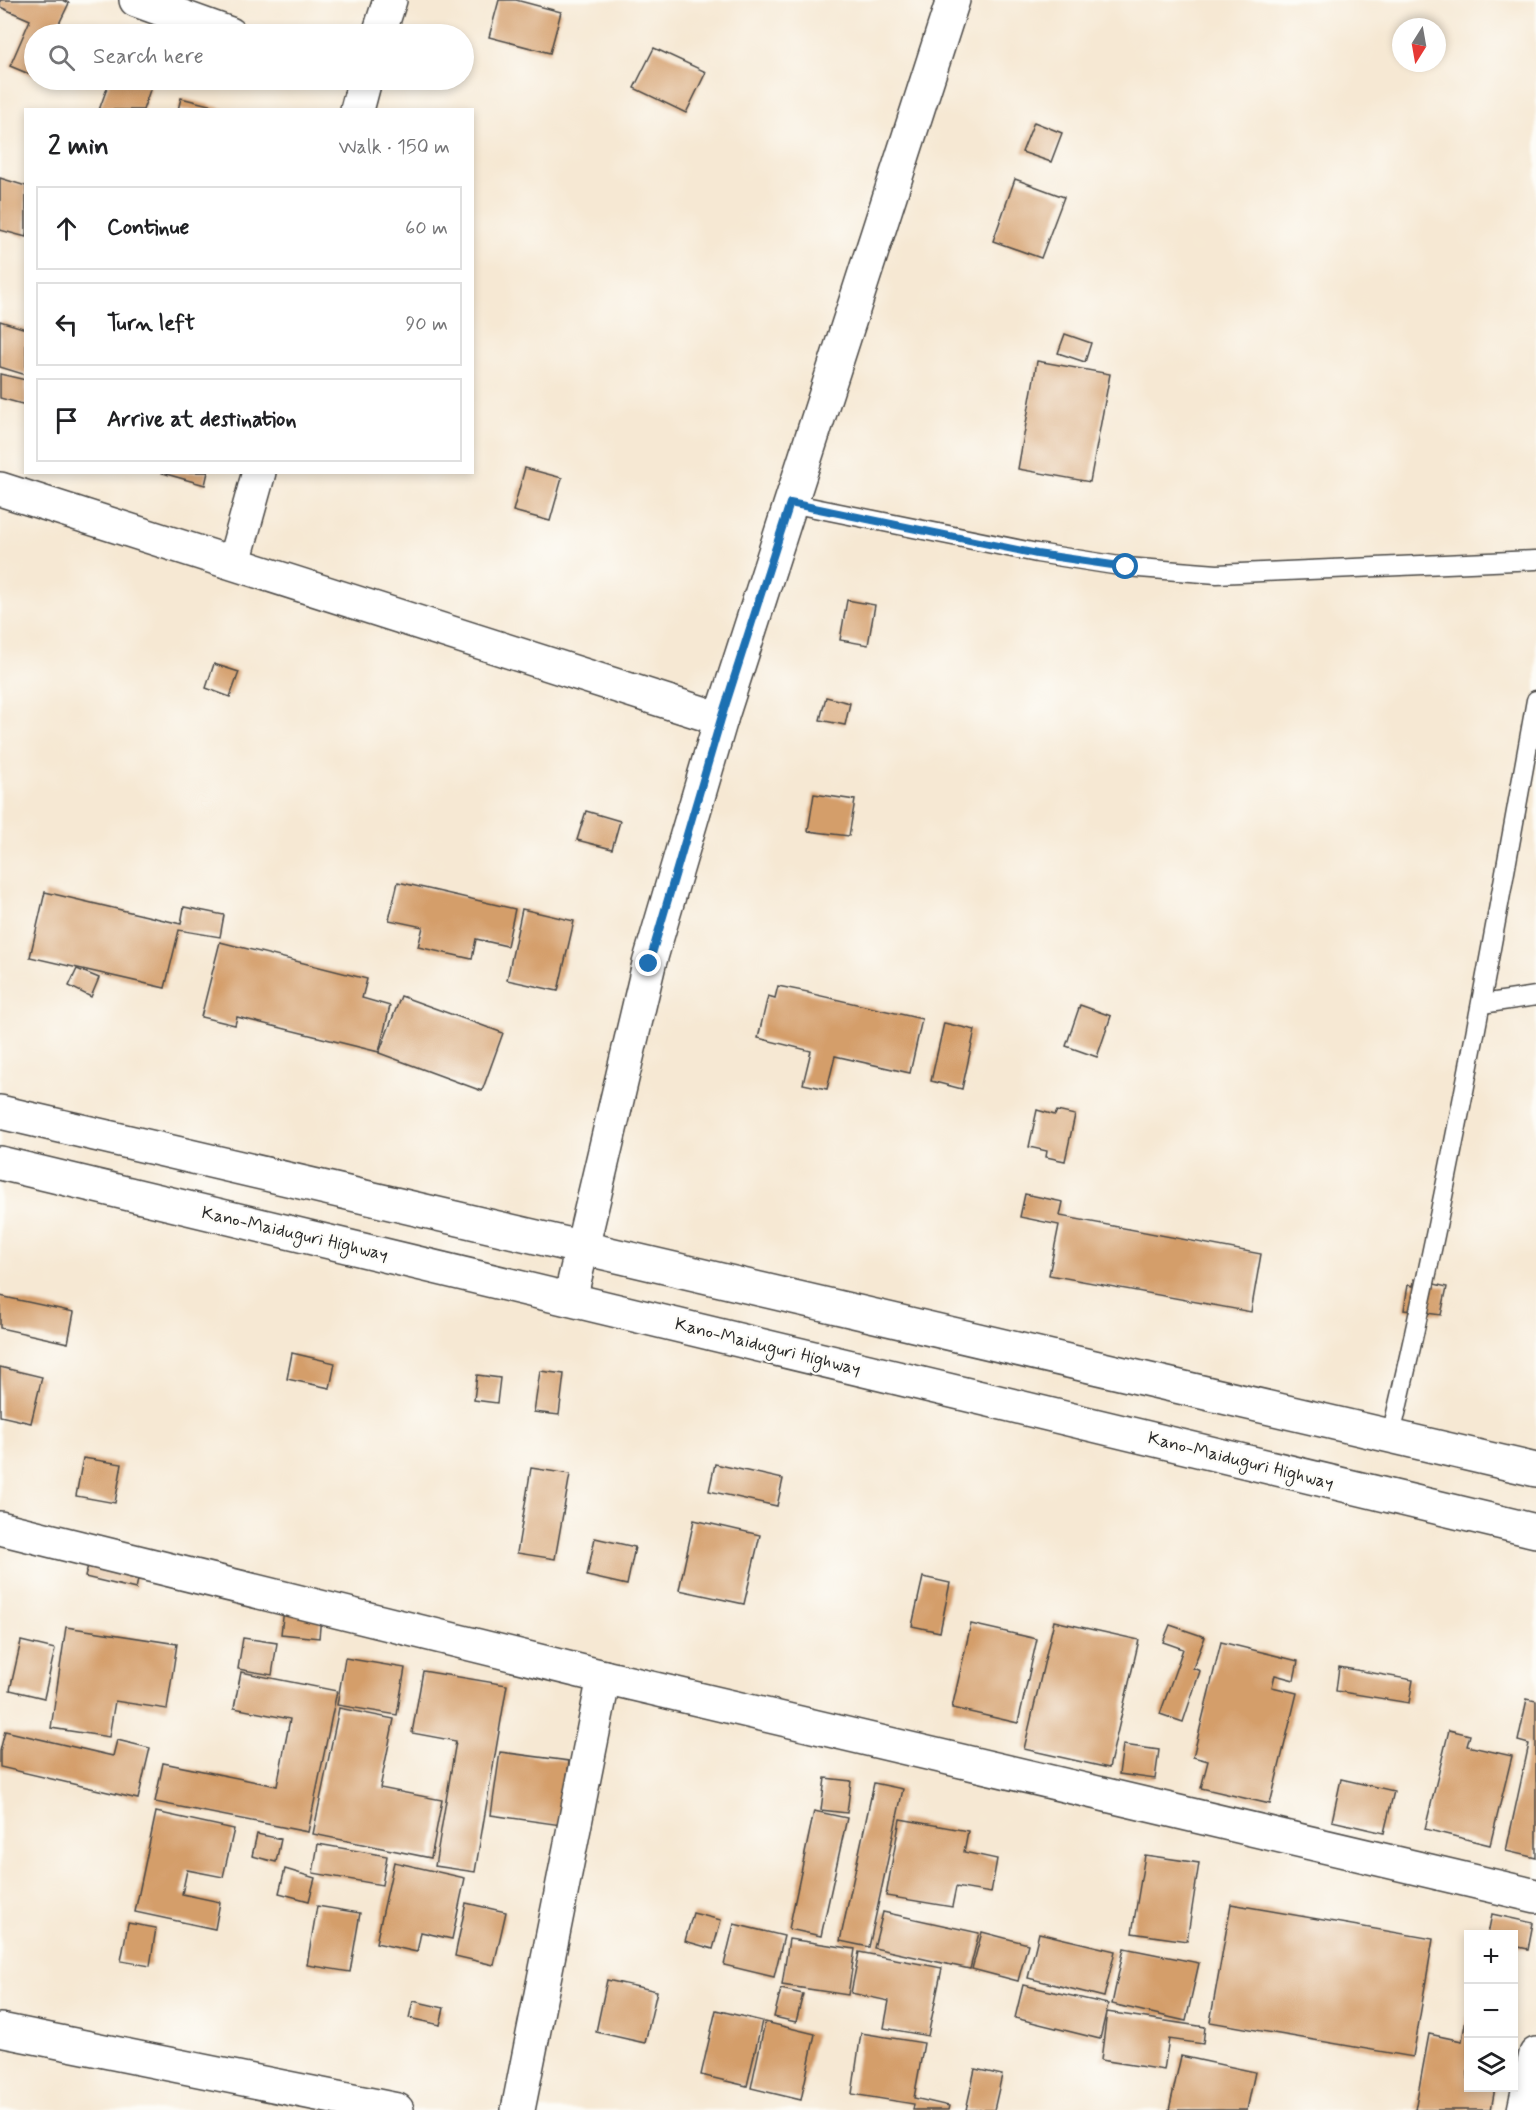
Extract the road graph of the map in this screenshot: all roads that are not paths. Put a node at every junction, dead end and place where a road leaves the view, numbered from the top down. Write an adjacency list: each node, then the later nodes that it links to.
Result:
1 (135, 0): 4 (main road)
2 (390, 0): 5 (main road)
3 (953, 0): 8 (main road)
4 (202, 24)
5 (382, 24)
6 (257, 474): 10 (main road)
7 (0, 489): 10 (main road)
8 (790, 503): 9 (lane); 12 (main road)
9 (1536, 560)
10 (234, 562): 12 (main road)
11 (1536, 700): 14 (lane)
12 (721, 719): 17 (main road)
13 (1536, 996): 14 (lane)
14 (1482, 1004): 19 (lane)
15 (0, 1112): 17 (main road)
16 (0, 1163): 18 (main road, Kano-Maiduguri Highway)
17 (583, 1249): 18 (main road); 19 (main road)
18 (570, 1299): 22 (main road, Kano-Maiduguri Highway)
19 (1390, 1435): 20 (main road)
20 (1536, 1470)
21 (0, 1528): 23 (main road)
22 (1536, 1531)
23 (604, 1677): 24 (main road); 28 (main road)
24 (1536, 1896)
25 (0, 2030): 27 (main road)
26 (1536, 2054): 29 (main road)
27 (397, 2110)
28 (518, 2110)
29 (1524, 2110)

